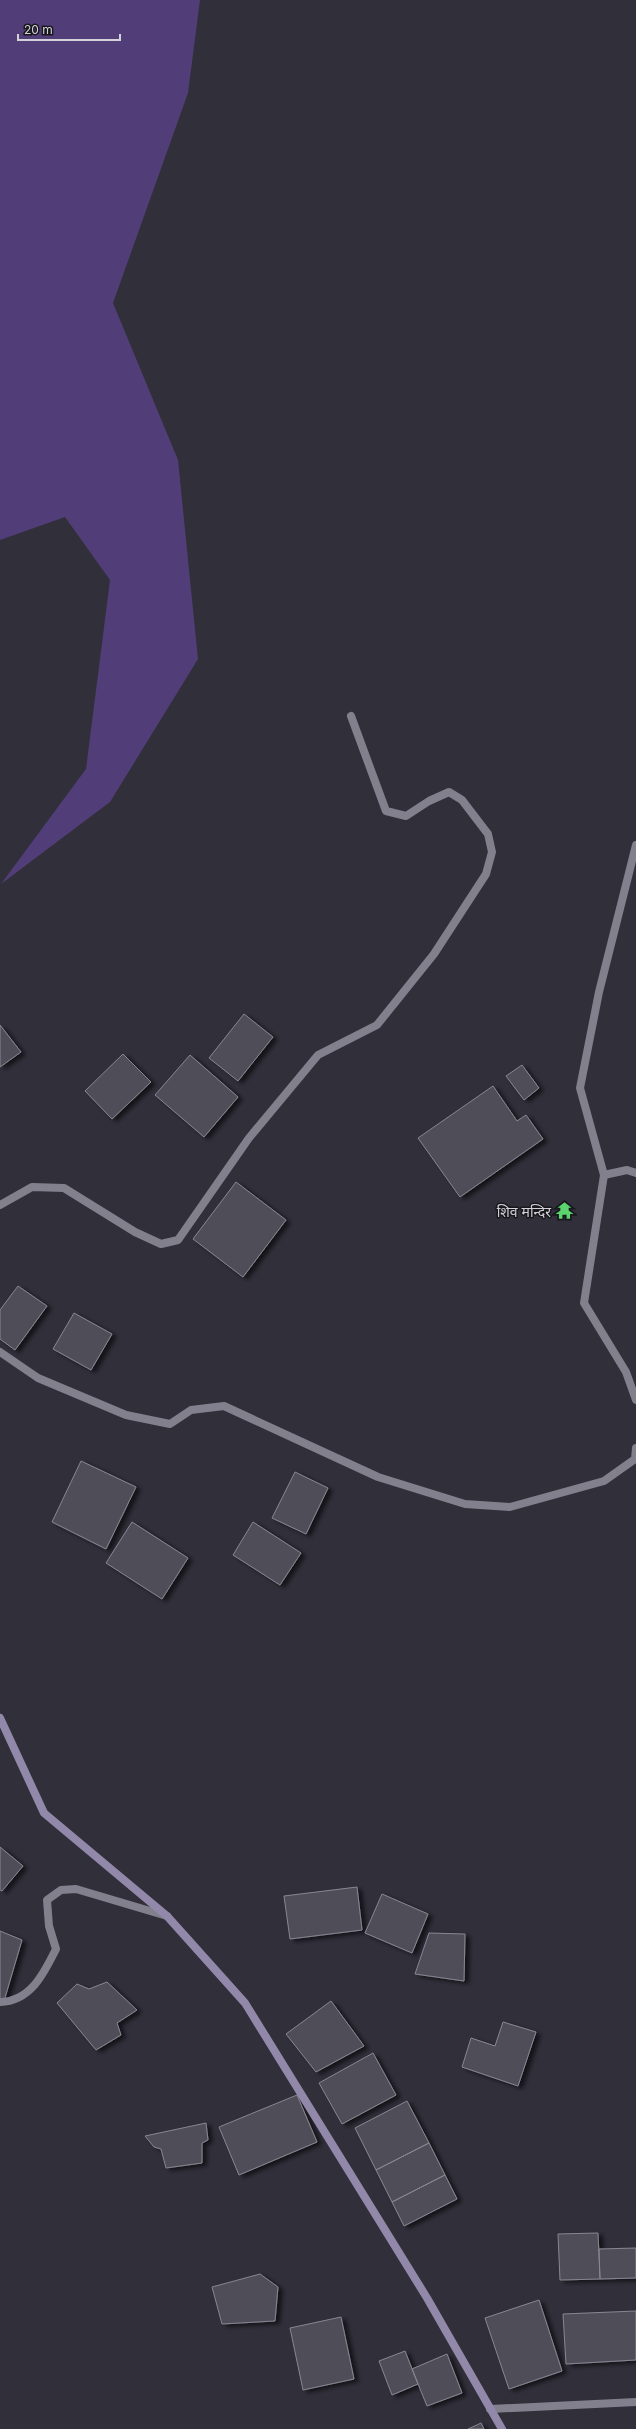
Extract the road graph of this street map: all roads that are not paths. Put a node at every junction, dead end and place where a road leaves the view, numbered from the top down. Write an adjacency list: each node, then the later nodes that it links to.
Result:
1 (351, 716): 5 (street)
2 (636, 844): 4 (street)
3 (636, 1173): 4 (street)
4 (604, 1175): 7 (street)
5 (0, 1205)
6 (0, 1352): 8 (street)
7 (636, 1400)
8 (636, 1448)
9 (0, 1718): 10 (street)
10 (167, 1916): 11 (street); 13 (street)
11 (0, 2002)
12 (636, 2402): 13 (street)
13 (490, 2409): 14 (street)
14 (502, 2429)

